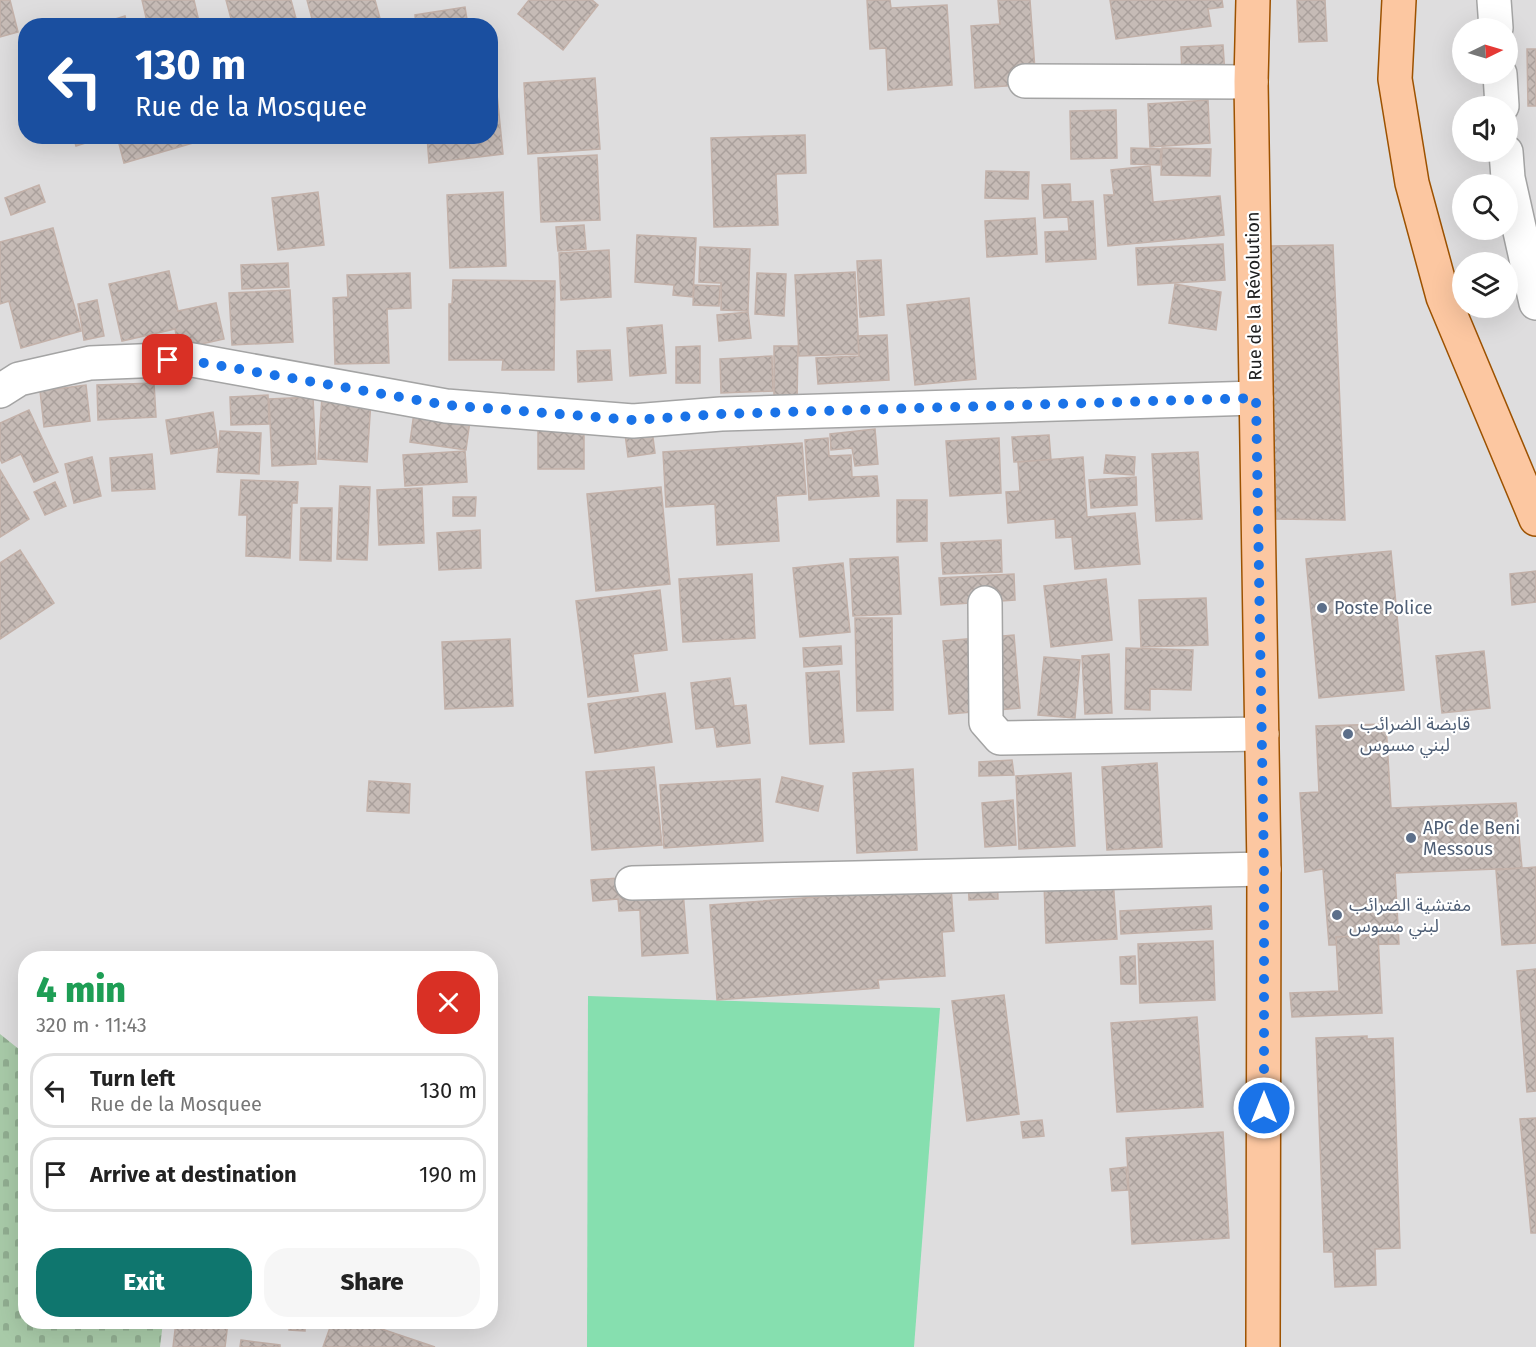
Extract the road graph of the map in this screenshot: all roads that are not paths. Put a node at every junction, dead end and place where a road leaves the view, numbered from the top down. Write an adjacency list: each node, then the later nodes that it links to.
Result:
1 (1253, 0): 6 (main road, Rue de la Révolution)
2 (1399, 0): 12 (main road)
3 (1494, 0): 4 (street)
4 (1495, 18)
5 (1025, 81): 6 (street)
6 (1251, 82): 11 (main road, Rue de la Révolution)
7 (1507, 162): 8 (street)
8 (1526, 211): 9 (street)
9 (1536, 303)
10 (0, 391): 11 (street)
11 (1256, 398): 14 (main road, Rue de la Révolution)
12 (1535, 510)
13 (985, 603): 14 (street)
14 (1262, 734): 15 (main road, Rue de la Révolution)
15 (1264, 869): 16 (street); 17 (main road, Rue de la Révolution)
16 (632, 883)
17 (1263, 1347)

